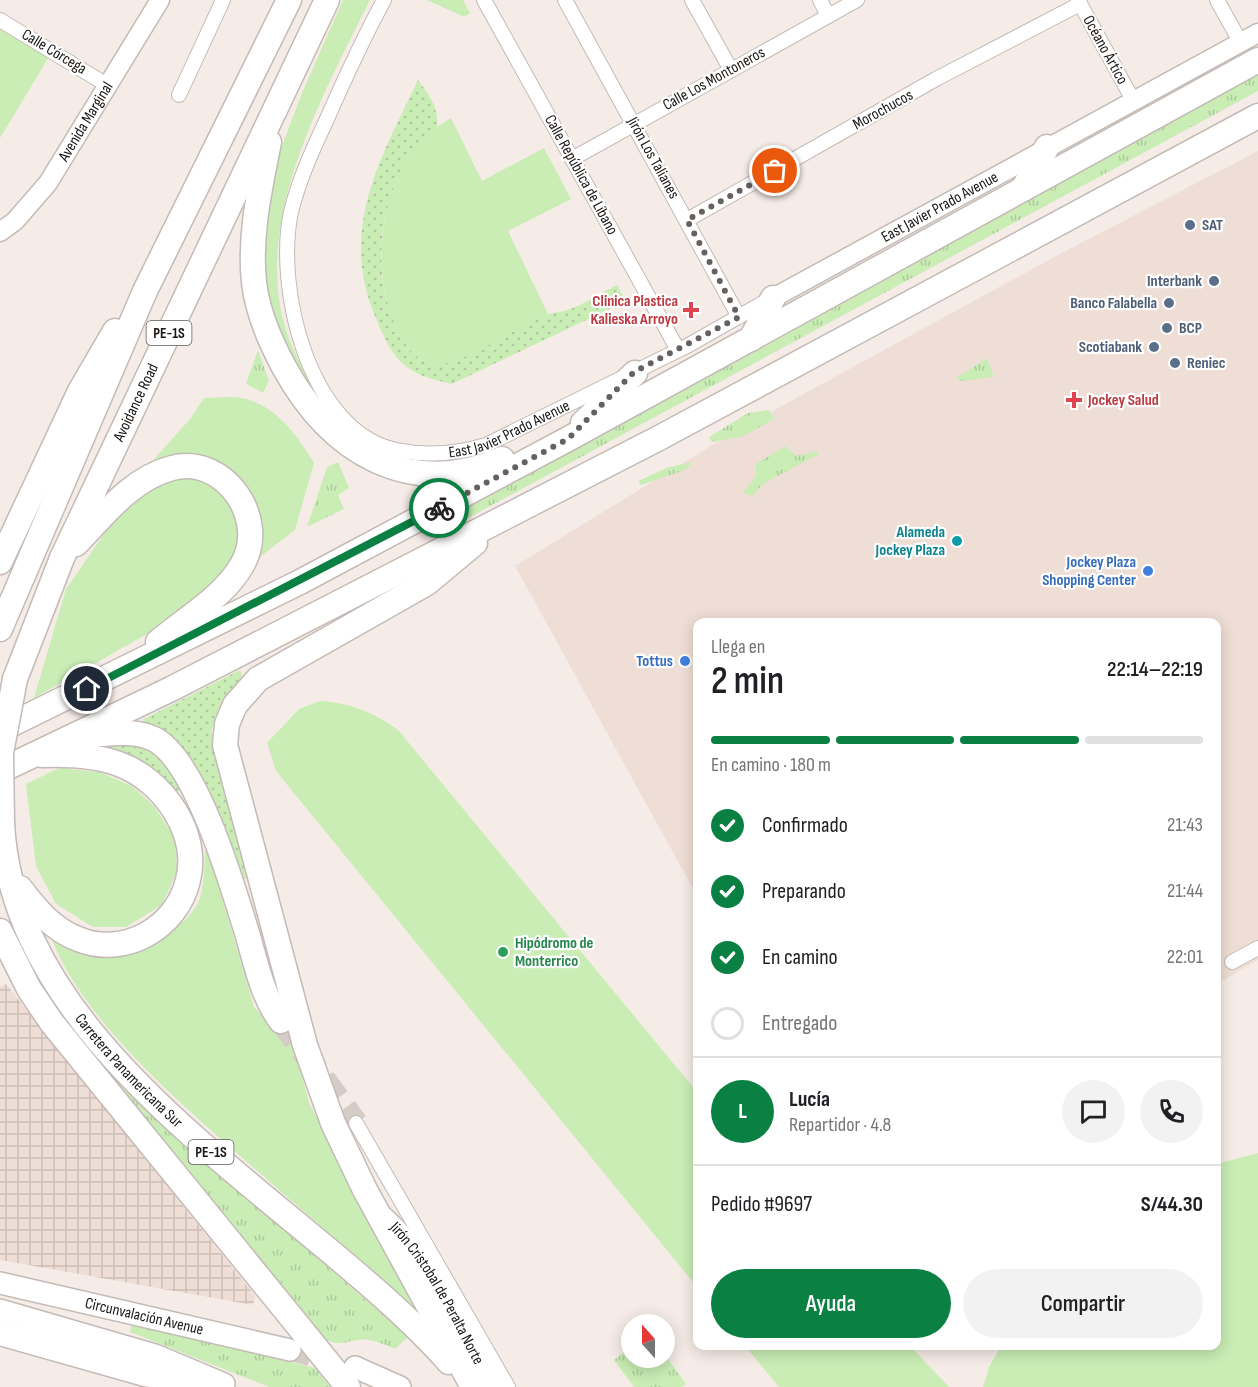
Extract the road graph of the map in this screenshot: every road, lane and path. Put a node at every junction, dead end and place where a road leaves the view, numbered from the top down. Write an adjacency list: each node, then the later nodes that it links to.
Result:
1 (160, 0): 19 (main road, Avenida Marginal)
2 (223, 0): 20 (street)
3 (289, 0): 30 (highway, PE-1S)
4 (327, 0): 22 (highway, Avoidance Road / PE-1S)
5 (384, 0): 35 (street, East Javier Prado Avenue)
6 (484, 0): 26 (street, Calle República de Líbano)
7 (565, 0): 24 (street, Jirón Los Talianes)
8 (692, 0): 18 (street)
9 (820, 0): 13 (street)
10 (857, 0): 13 (street, Calle Los Montoneros)
11 (1217, 0): 16 (street)
12 (1079, 2): 21 (street, Océano Ártico); 28 (street, Morochucos)
13 (828, 16): 18 (street, Calle Los Montoneros)
14 (0, 20): 19 (street, Calle Córcega)
15 (1258, 33): 16 (main road, East Javier Prado Avenue)
16 (1241, 43): 21 (main road, East Javier Prado Avenue)
17 (1258, 60): 27 (highway, East Javier Prado Avenue)
18 (731, 70): 24 (street, Calle Los Montoneros)
19 (107, 85): 29 (main road, Avenida Marginal)
20 (179, 95)
21 (1133, 100): 25 (main road, East Javier Prado Avenue)
22 (276, 107): 36 (highway); 38 (highway, Avoidance Road / PE-1S)
23 (1258, 116): 37 (highway)
24 (634, 124): 26 (street, Calle Los Montoneros); 28 (street, Jirón Los Talianes)
25 (1047, 147): 27 (highway); 31 (main road, East Javier Prado Avenue)
26 (572, 159): 34 (street, Calle República de Líbano)
27 (1023, 189): 33 (highway, East Javier Prado Avenue)
28 (687, 220): 32 (street, Jirón Los Talianes)
29 (0, 232)
30 (145, 291): 39 (highway); 40 (highway, PE-1S)
31 (773, 298): 32 (street, East Javier Prado Avenue); 33 (highway)
32 (739, 317): 34 (street, East Javier Prado Avenue)
33 (751, 339): 36 (highway, East Javier Prado Avenue)
34 (678, 350): 35 (street, East Javier Prado Avenue)
35 (634, 372): 36 (highway)
36 (568, 439): 41 (highway, East Javier Prado Avenue)
37 (499, 521): 44 (highway); 53 (highway)
38 (62, 558): 41 (highway); 42 (highway, Avoidance Road / PE-1S)
39 (0, 562)
40 (0, 629)
41 (128, 669): 43 (highway, East Javier Prado Avenue)
42 (15, 679): 47 (highway, Carretera Panamericana Sur / PE-1S, bridge)
43 (0, 730)
44 (78, 735): 45 (highway); 51 (highway)
45 (34, 756): 46 (highway); 47 (highway)
46 (0, 771)
47 (9, 873): 62 (highway, Carretera Panamericana Sur / PE-1S)
48 (0, 931): 58 (highway, Carretera Panamericana Sur / PE-1S)
49 (1258, 948): 50 (street)
50 (1232, 962)
51 (281, 1022)
52 (356, 1123): 64 (street)
53 (373, 1206): 62 (highway); 63 (main road, Jirón Cristobal de Peralta Norte)
54 (0, 1283): 57 (main road, Circunvalación Avenue)
55 (0, 1310): 60 (main road, Circunvalación Avenue)
56 (0, 1333): 59 (highway)
57 (290, 1350)
58 (352, 1377): 61 (main road)
59 (219, 1387)
60 (230, 1387)
61 (400, 1387)
62 (471, 1387)
63 (492, 1387)
64 (508, 1387)

